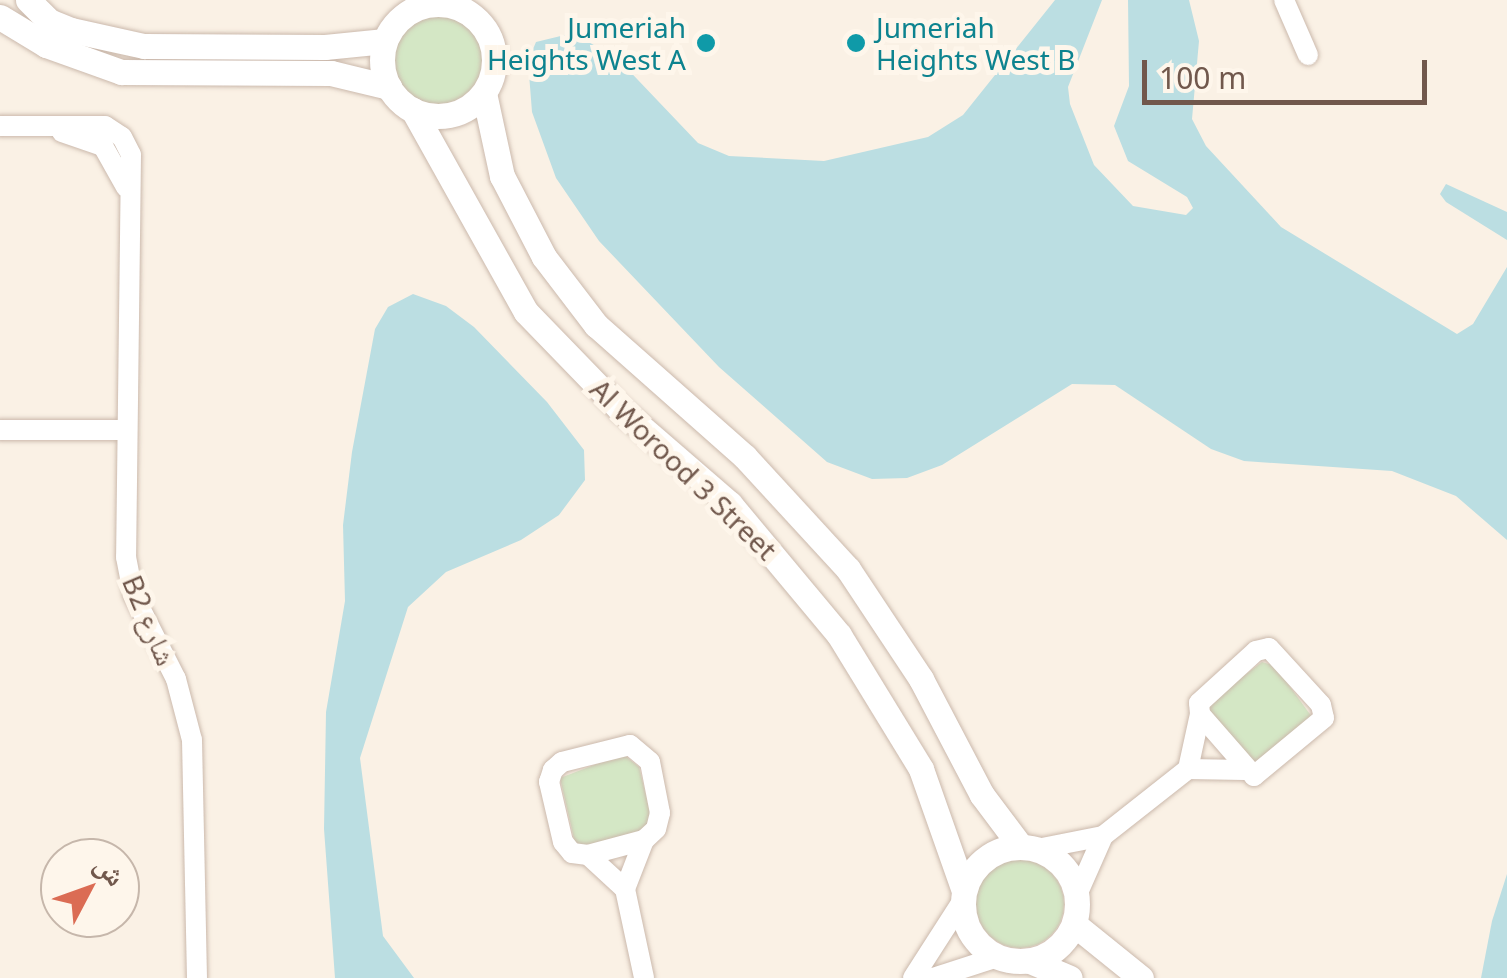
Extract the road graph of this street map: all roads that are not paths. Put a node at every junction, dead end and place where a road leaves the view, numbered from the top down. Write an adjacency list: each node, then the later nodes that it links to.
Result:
1 (28, 0): 6 (street)
2 (1284, 0): 7 (street)
3 (409, 7): 4 (street); 6 (street)
4 (479, 12): 9 (street)
5 (0, 17): 8 (street)
6 (386, 41): 8 (street)
7 (1308, 55)
8 (389, 87): 10 (street)
9 (484, 93): 10 (street); 12 (street, Al Worood 3 Street)
10 (413, 110): 13 (street, Al Worood 3 Street)
11 (0, 126): 17 (street, B2 شارع)
12 (626, 355): 13 (street); 14 (street, Al Worood 3 Street)
13 (597, 386): 15 (street, Al Worood 3 Street)
14 (668, 391): 15 (street); 23 (street, Al Worood 3 Street)
15 (640, 426): 27 (street, Al Worood 3 Street)
16 (0, 430): 17 (street)
17 (126, 430): 31 (street, B2 شارع)
18 (1200, 714): 19 (street); 20 (street); 20 (street)
19 (1188, 769): 20 (street); 21 (street)
20 (1244, 770)
21 (1103, 836): 23 (street); 26 (street)
22 (644, 840): 24 (street); 24 (street); 25 (street)
23 (1029, 848): 26 (street); 27 (street)
24 (588, 856): 25 (street)
25 (625, 889): 32 (street)
26 (1077, 895): 28 (street)
27 (963, 896): 29 (street); 33 (street)
28 (1074, 924): 30 (street); 36 (street)
29 (998, 957): 30 (street); 34 (street)
30 (1030, 961): 35 (street)
31 (197, 978)
32 (644, 978)
33 (913, 978)
34 (933, 978)
35 (1070, 978)
36 (1140, 978)

